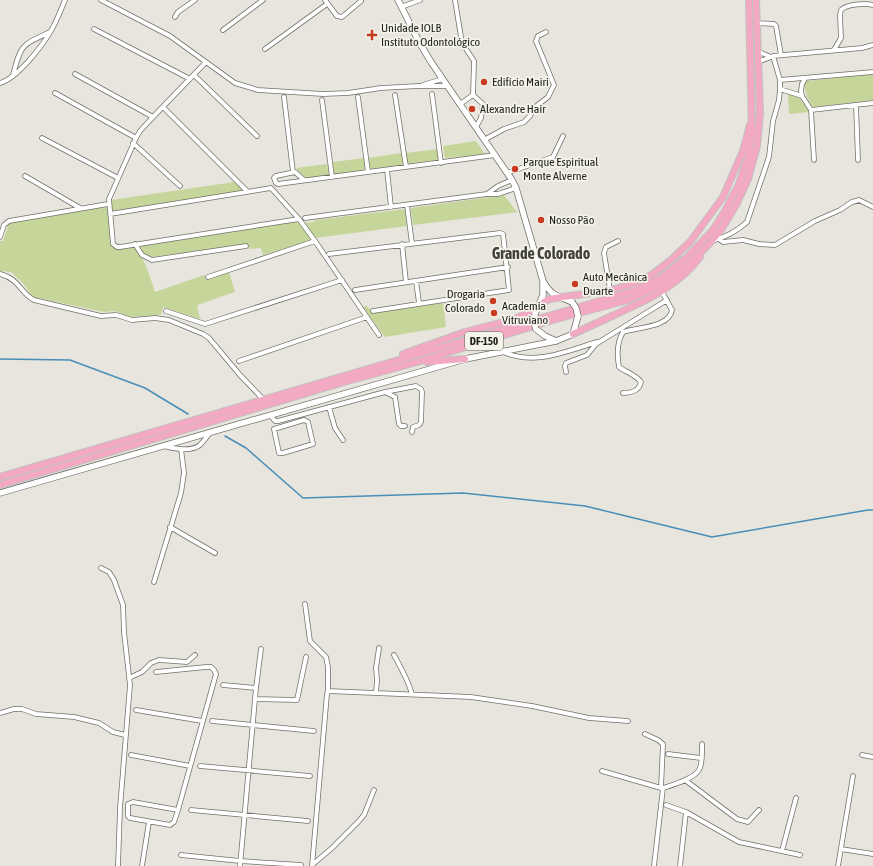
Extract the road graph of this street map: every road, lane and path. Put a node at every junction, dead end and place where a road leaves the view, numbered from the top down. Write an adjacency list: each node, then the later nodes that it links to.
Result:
1 (65, 0): 18 (street)
2 (101, 0): 26 (street)
3 (195, 0): 14 (street)
4 (263, 0): 17 (street)
5 (398, 0): 13 (street)
6 (420, 0): 13 (street)
7 (455, 0): 45 (street)
8 (749, 0): 54 (main road, DF-150)
9 (756, 0): 15 (main road, DF-150)
10 (361, 1): 11 (street)
11 (326, 2): 21 (street)
12 (873, 5): 22 (street)
13 (401, 7): 33 (street)
14 (175, 17)
15 (757, 23): 23 (main road, DF-150); 24 (street)
16 (94, 30): 32 (street)
17 (223, 30)
18 (50, 32): 30 (street); 30 (street)
19 (546, 32): 62 (street)
20 (873, 45): 22 (street)
21 (265, 49)
22 (834, 50): 24 (street)
23 (757, 51): 25 (street); 27 (main road, DF-150)
24 (781, 55): 25 (street)
25 (772, 57): 27 (street); 35 (street)
26 (206, 62): 31 (street); 38 (street)
27 (758, 62): 94 (main road, DF-150)
28 (873, 72): 34 (street)
29 (75, 74): 56 (street)
30 (13, 75): 37 (street)
31 (194, 75): 32 (street); 58 (street)
32 (190, 79): 53 (street)
33 (442, 79): 38 (street); 39 (street)
34 (804, 79): 36 (street); 40 (street)
35 (780, 80): 36 (street); 41 (street)
36 (792, 80): 40 (street)
37 (0, 83)
38 (419, 86): 39 (street)
39 (447, 86): 51 (street)
40 (801, 87): 46 (street)
41 (780, 89): 46 (street); 91 (street)
42 (55, 93): 61 (street)
43 (432, 94): 67 (street)
44 (395, 95): 68 (street)
45 (473, 95): 51 (street); 57 (street)
46 (802, 96): 55 (street)
47 (284, 97): 70 (street)
48 (358, 97): 71 (street)
49 (322, 100): 74 (street)
50 (873, 103): 52 (street)
51 (460, 104): 57 (street)
52 (856, 105): 55 (street); 66 (street)
53 (163, 107): 56 (street); 80 (street)
54 (753, 108): 108 (main road); 125 (main road, DF-150)
55 (811, 110): 65 (street)
56 (152, 117): 61 (street)
57 (476, 127): 62 (street)
58 (257, 136)
59 (563, 136): 72 (street)
60 (42, 138): 75 (street)
61 (136, 138): 63 (street)
62 (484, 140): 64 (street)
63 (134, 143): 75 (street); 78 (street)
64 (494, 155): 67 (street); 72 (street)
65 (814, 160)
66 (858, 160)
67 (442, 163): 68 (street)
68 (406, 167): 69 (street)
69 (386, 170): 71 (street); 84 (street)
70 (293, 172): 76 (street); 76 (street)
71 (368, 172): 74 (street)
72 (508, 173): 77 (street)
73 (25, 176): 86 (street)
74 (332, 177): 76 (street)
75 (118, 178): 82 (street)
76 (304, 180)
77 (512, 180): 79 (street); 81 (street)
78 (180, 186)
79 (516, 188): 81 (street); 105 (street)
80 (247, 191): 87 (street); 89 (street)
81 (487, 194): 83 (street)
82 (108, 204): 86 (street); 87 (street)
83 (407, 205): 84 (street); 97 (street)
84 (391, 207): 88 (street)
85 (873, 207): 91 (street)
86 (81, 208): 90 (street)
87 (110, 214): 95 (street)
88 (305, 218)
89 (299, 219): 92 (street); 95 (street)
90 (0, 237)
91 (719, 239): 94 (street)
92 (314, 241): 102 (street); 103 (street)
93 (618, 241): 108 (street)
94 (710, 243): 109 (main road); 124 (main road, DF-150)
95 (135, 244): 98 (street)
96 (402, 244): 97 (street); 99 (street); 106 (street)
97 (412, 244): 100 (street)
98 (246, 246)
99 (329, 254)
100 (508, 267): 104 (street); 112 (street)
101 (0, 274): 129 (street)
102 (208, 277)
103 (342, 280): 114 (street); 116 (street)
104 (416, 281): 106 (street); 112 (street)
105 (543, 281): 110 (street); 113 (street)
106 (406, 282): 107 (street)
107 (355, 290)
108 (610, 290): 110 (main road)
109 (662, 292): 111 (street); 117 (main road)
110 (559, 297): 113 (main road); 117 (street, bridge)
111 (667, 300): 119 (street); 128 (street)
112 (419, 303): 115 (street)
113 (538, 305): 120 (street, bridge); 125 (main road)
114 (166, 311)
115 (373, 311)
116 (367, 317): 118 (street); 123 (street)
117 (573, 334): 120 (street)
118 (379, 335)
119 (602, 340): 121 (street); 126 (street)
120 (556, 341): 121 (street)
121 (501, 351): 122 (street)
122 (465, 359): 124 (main road); 131 (street)
123 (239, 361)
124 (417, 362): 141 (main road, DF-150)
125 (364, 370): 129 (main road, DF-150)
126 (566, 372)
127 (385, 392): 130 (street); 134 (street); 136 (street)
128 (623, 393)
129 (263, 399): 140 (main road, DF-150)
130 (329, 407): 132 (street); 137 (street)
131 (270, 415): 132 (street); 135 (street)
132 (288, 419): 133 (street)
133 (289, 424): 133 (street)
134 (405, 426)
135 (211, 432): 138 (street); 139 (street)
136 (412, 432)
137 (343, 440)
138 (164, 446): 139 (street); 142 (street)
139 (181, 449): 143 (street)
140 (0, 477)
141 (0, 485)
142 (0, 493)
143 (170, 527): 144 (street); 146 (street)
144 (215, 553)
145 (101, 568): 154 (street)
146 (154, 582)
147 (305, 604): 157 (street)
148 (379, 648): 158 (street)
149 (261, 649): 156 (street)
150 (195, 655): 154 (street)
151 (394, 655): 159 (street)
152 (306, 657): 160 (street)
153 (156, 672): 163 (street)
154 (129, 678): 169 (street)
155 (223, 685): 156 (street)
156 (256, 688): 160 (street)
157 (328, 691): 158 (street); 201 (street)
158 (376, 692): 159 (street)
159 (412, 694): 164 (street)
160 (255, 699): 166 (street)
161 (136, 710): 163 (street)
162 (0, 713): 169 (street)
163 (202, 721): 176 (street)
164 (628, 721)
165 (212, 722): 166 (street)
166 (253, 725): 167 (street); 178 (street)
167 (314, 731)
168 (645, 734): 183 (street)
169 (125, 735): 202 (street)
170 (702, 744): 175 (street)
171 (668, 754): 175 (street)
172 (131, 755): 176 (street)
173 (862, 755): 174 (street)
174 (873, 757)
175 (701, 758): 182 (street)
176 (190, 766): 187 (street)
177 (200, 766): 178 (street)
178 (248, 771): 180 (street); 191 (street)
179 (602, 771): 183 (street)
180 (310, 776)
181 (853, 776): 194 (street)
182 (686, 780): 183 (street); 189 (street)
183 (662, 788): 205 (street)
184 (374, 790): 201 (street)
185 (796, 798): 195 (street)
186 (666, 805): 190 (street)
187 (178, 810): 193 (street); 193 (street)
188 (191, 810): 191 (street)
189 (759, 810)
190 (686, 812): 195 (street); 206 (street)
191 (244, 814): 192 (street); 199 (street)
192 (308, 821)
193 (149, 822): 203 (street)
194 (841, 849): 196 (street); 207 (street)
195 (782, 851): 198 (street)
196 (873, 854)
197 (181, 855): 199 (street)
198 (800, 855)
199 (240, 861): 200 (street); 204 (street)
200 (301, 865)
201 (312, 865)
202 (118, 866)
203 (142, 866)
204 (240, 866)
205 (654, 866)
206 (680, 866)
207 (838, 866)

